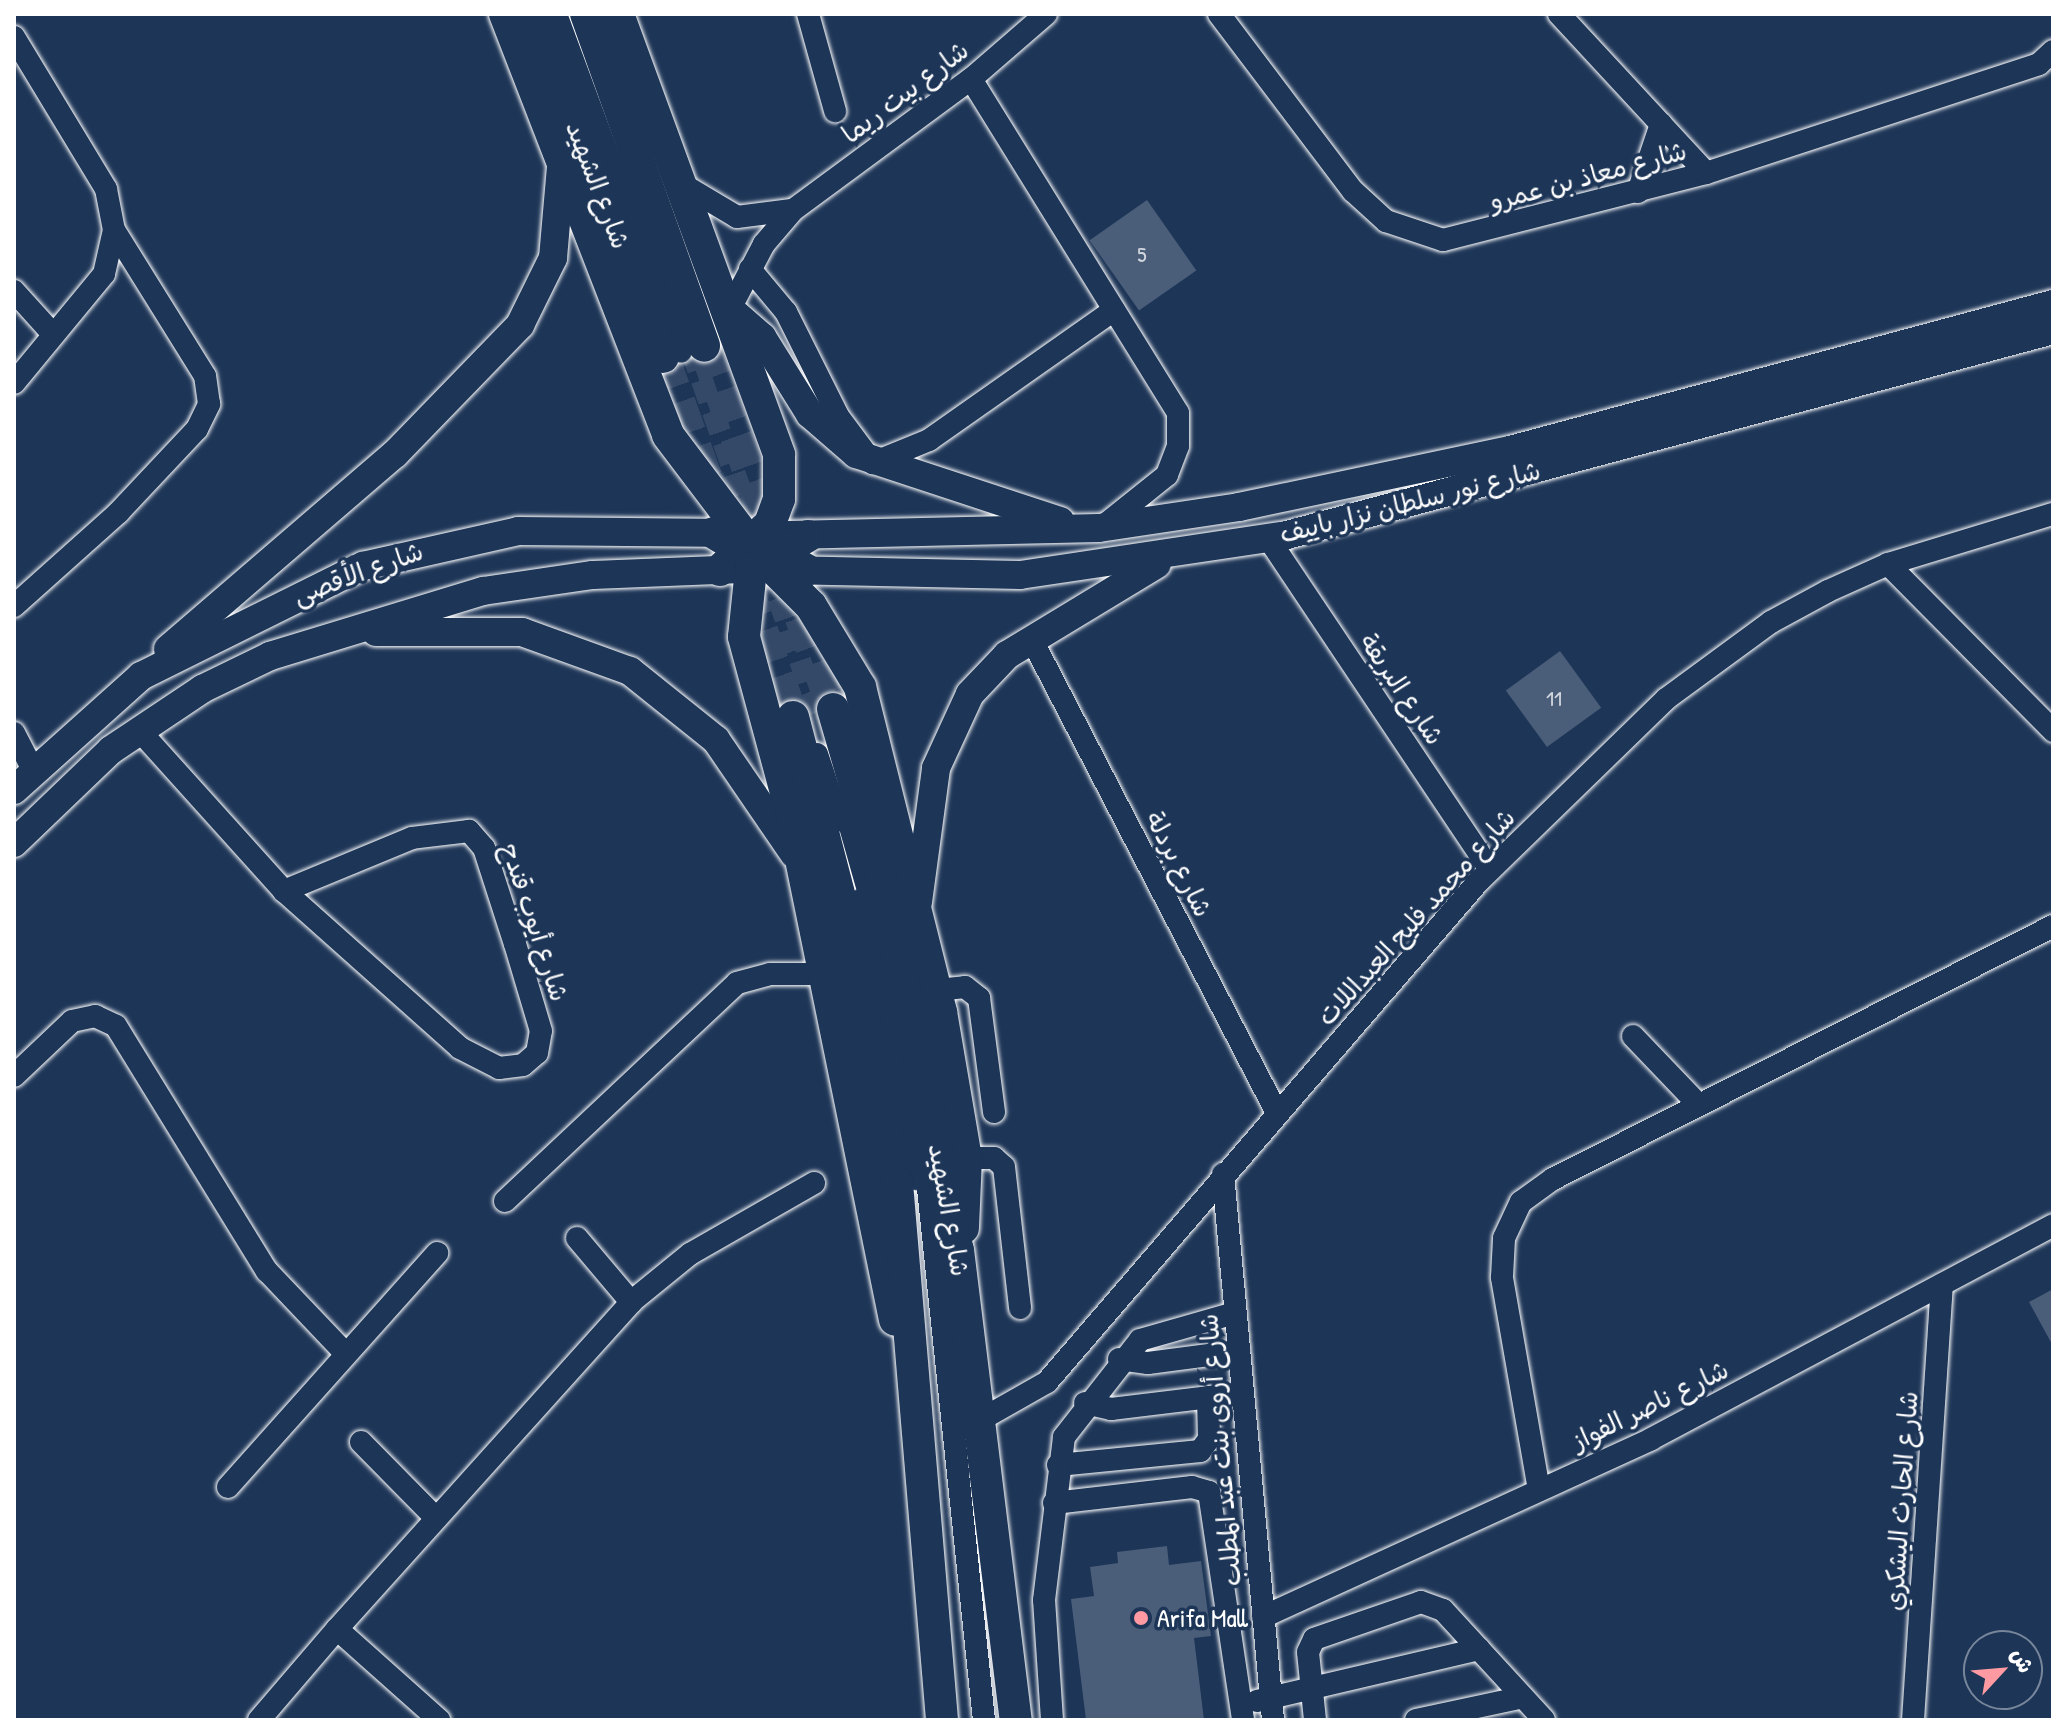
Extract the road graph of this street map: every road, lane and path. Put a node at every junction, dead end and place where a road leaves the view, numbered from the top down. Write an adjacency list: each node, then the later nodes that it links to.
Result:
1 (505, 14): 16 (highway)
2 (532, 14): 29 (highway, شارع الشهيد)
3 (556, 14): 29 (street)
4 (568, 14): 29 (street)
5 (586, 14): 29 (highway, شارع الشهيد)
6 (618, 14): 18 (highway)
7 (808, 14): 14 (street)
8 (1046, 14): 13 (street, شارع بيت ريما)
9 (1219, 14): 19 (street, شارع معاذ بن عمرو)
10 (1559, 14): 15 (street)
11 (14, 37): 21 (street)
12 (2048, 60): 17 (street, شارع معاذ بن عمرو)
13 (971, 79): 20 (street, شارع بيت ريما); 26 (street)
14 (835, 111)
15 (1661, 124): 17 (street); 19 (street)
16 (560, 158): 36 (highway); 43 (main road)
17 (1706, 173): 19 (street, شارع معاذ بن عمرو)
18 (680, 183): 20 (street, شارع بيت ريما); 25 (highway)
19 (1638, 192)
20 (793, 210): 22 (street, شارع بيت ريما)
21 (114, 230): 28 (street); 40 (street)
22 (750, 269): 25 (street, شارع بيت ريما); 31 (street)
23 (14, 291): 28 (street)
24 (2053, 304): 33 (main road, شارع نور سلطان نزار باييف)
25 (730, 309): 31 (main road); 36 (highway)
26 (1114, 310): 31 (street); 33 (street)
27 (2053, 330): 35 (main road, شارع نور سلطان نزار باييف)
28 (51, 332): 30 (street)
29 (685, 351)
30 (14, 383)
31 (873, 463): 33 (main road)
32 (2053, 514): 38 (street, شارع محمد فليح العبداللات)
33 (1091, 528): 34 (main road, شارع نور سلطان نزار باييف)
34 (808, 536): 36 (highway)
35 (1268, 538): 37 (main road, شارع نور سلطان نزار باييف); 51 (street, شارع البريقة)
36 (750, 552): 39 (highway); 41 (main road, شارع الأقصى); 43 (main road, شارع الأقصى); 50 (highway); 53 (highway)
37 (1171, 556): 39 (main road, شارع نور سلطان نزار باييف); 42 (main road)
38 (1888, 564): 46 (street); 51 (street, شارع محمد فليح العبداللات)
39 (807, 570)
40 (14, 606)
41 (324, 637): 45 (main road, شارع الأقصى); 50 (main road)
42 (1032, 640): 53 (main road); 61 (street, شارع بردلة)
43 (141, 676): 48 (main road, شارع الأقصى)
44 (812, 713): 68 (highway, شارع الشهيد); 77 (highway, شارع الشهيد); 100 (street); 101 (street)
45 (139, 730): 49 (main road, شارع الأقصى); 52 (street, شارع أيوب قندح)
46 (2053, 731)
47 (14, 733): 48 (street)
48 (24, 780)
49 (14, 843)
50 (802, 868): 55 (highway)
51 (1490, 870): 61 (street, شارع محمد فليح العبداللات)
52 (284, 891): 52 (street, شارع أيوب قندح)
53 (918, 902): 56 (highway)
54 (2049, 935): 59 (street)
55 (824, 974): 65 (street); 77 (highway)
56 (937, 990): 60 (street); 62 (highway)
57 (1633, 1036): 59 (street)
58 (14, 1076): 75 (street)
59 (1699, 1105): 85 (street)
60 (994, 1112)
61 (1277, 1113): 63 (street, شارع محمد فليح العبداللات)
62 (966, 1158): 68 (highway); 72 (street)
63 (1223, 1174): 73 (street, شارع أروى بنت عبد المطلب); 81 (street, شارع محمد فليح العبداللات)
64 (814, 1183): 71 (street)
65 (505, 1201)
66 (2053, 1225): 70 (street, شارع ناصر الفواز)
67 (577, 1238): 71 (street)
68 (958, 1250): 81 (highway, شارع الشهيد)
69 (437, 1253): 75 (street)
70 (1942, 1285): 85 (street, شارع ناصر الفواز); 107 (street, شارع الحارث اليشكري)
71 (631, 1302): 87 (street)
72 (1020, 1308)
73 (1235, 1313): 74 (street, شارع أروى بنت عبد المطلب); 76 (street)
74 (1239, 1351): 76 (street); 78 (street, شارع أروى بنت عبد المطلب)
75 (345, 1353): 84 (street)
76 (1119, 1359): 80 (street)
77 (915, 1380): 97 (highway, شارع الشهيد)
78 (1243, 1393): 79 (street); 88 (street, شارع أروى بنت عبد المطلب)
79 (1208, 1397): 80 (street); 83 (street)
80 (1085, 1403): 83 (street)
81 (982, 1419): 91 (highway, شارع الشهيد)
82 (361, 1442): 87 (street)
83 (1058, 1465): 86 (street)
84 (228, 1487)
85 (1539, 1490): 88 (street, شارع ناصر الفواز)
86 (1054, 1503): 90 (street); 96 (street)
87 (436, 1518): 89 (street)
88 (1263, 1617): 95 (street, شارع أروى بنت عبد المطلب)
89 (337, 1629): 98 (street); 99 (street)
90 (1043, 1645): 91 (street); 103 (street)
91 (1008, 1649): 102 (highway, شارع الشهيد)
92 (1479, 1649): 93 (street); 93 (street); 94 (street)
93 (1308, 1689): 95 (street); 104 (street)
94 (1523, 1697): 105 (street); 106 (street)
95 (1271, 1709): 96 (street)
96 (1242, 1712)
97 (940, 1716)
98 (259, 1720)
99 (439, 1720)
100 (973, 1720)
101 (984, 1720)
102 (1016, 1720)
103 (1052, 1720)
104 (1315, 1720)
105 (1416, 1720)
106 (1544, 1720)
107 (1913, 1720)

